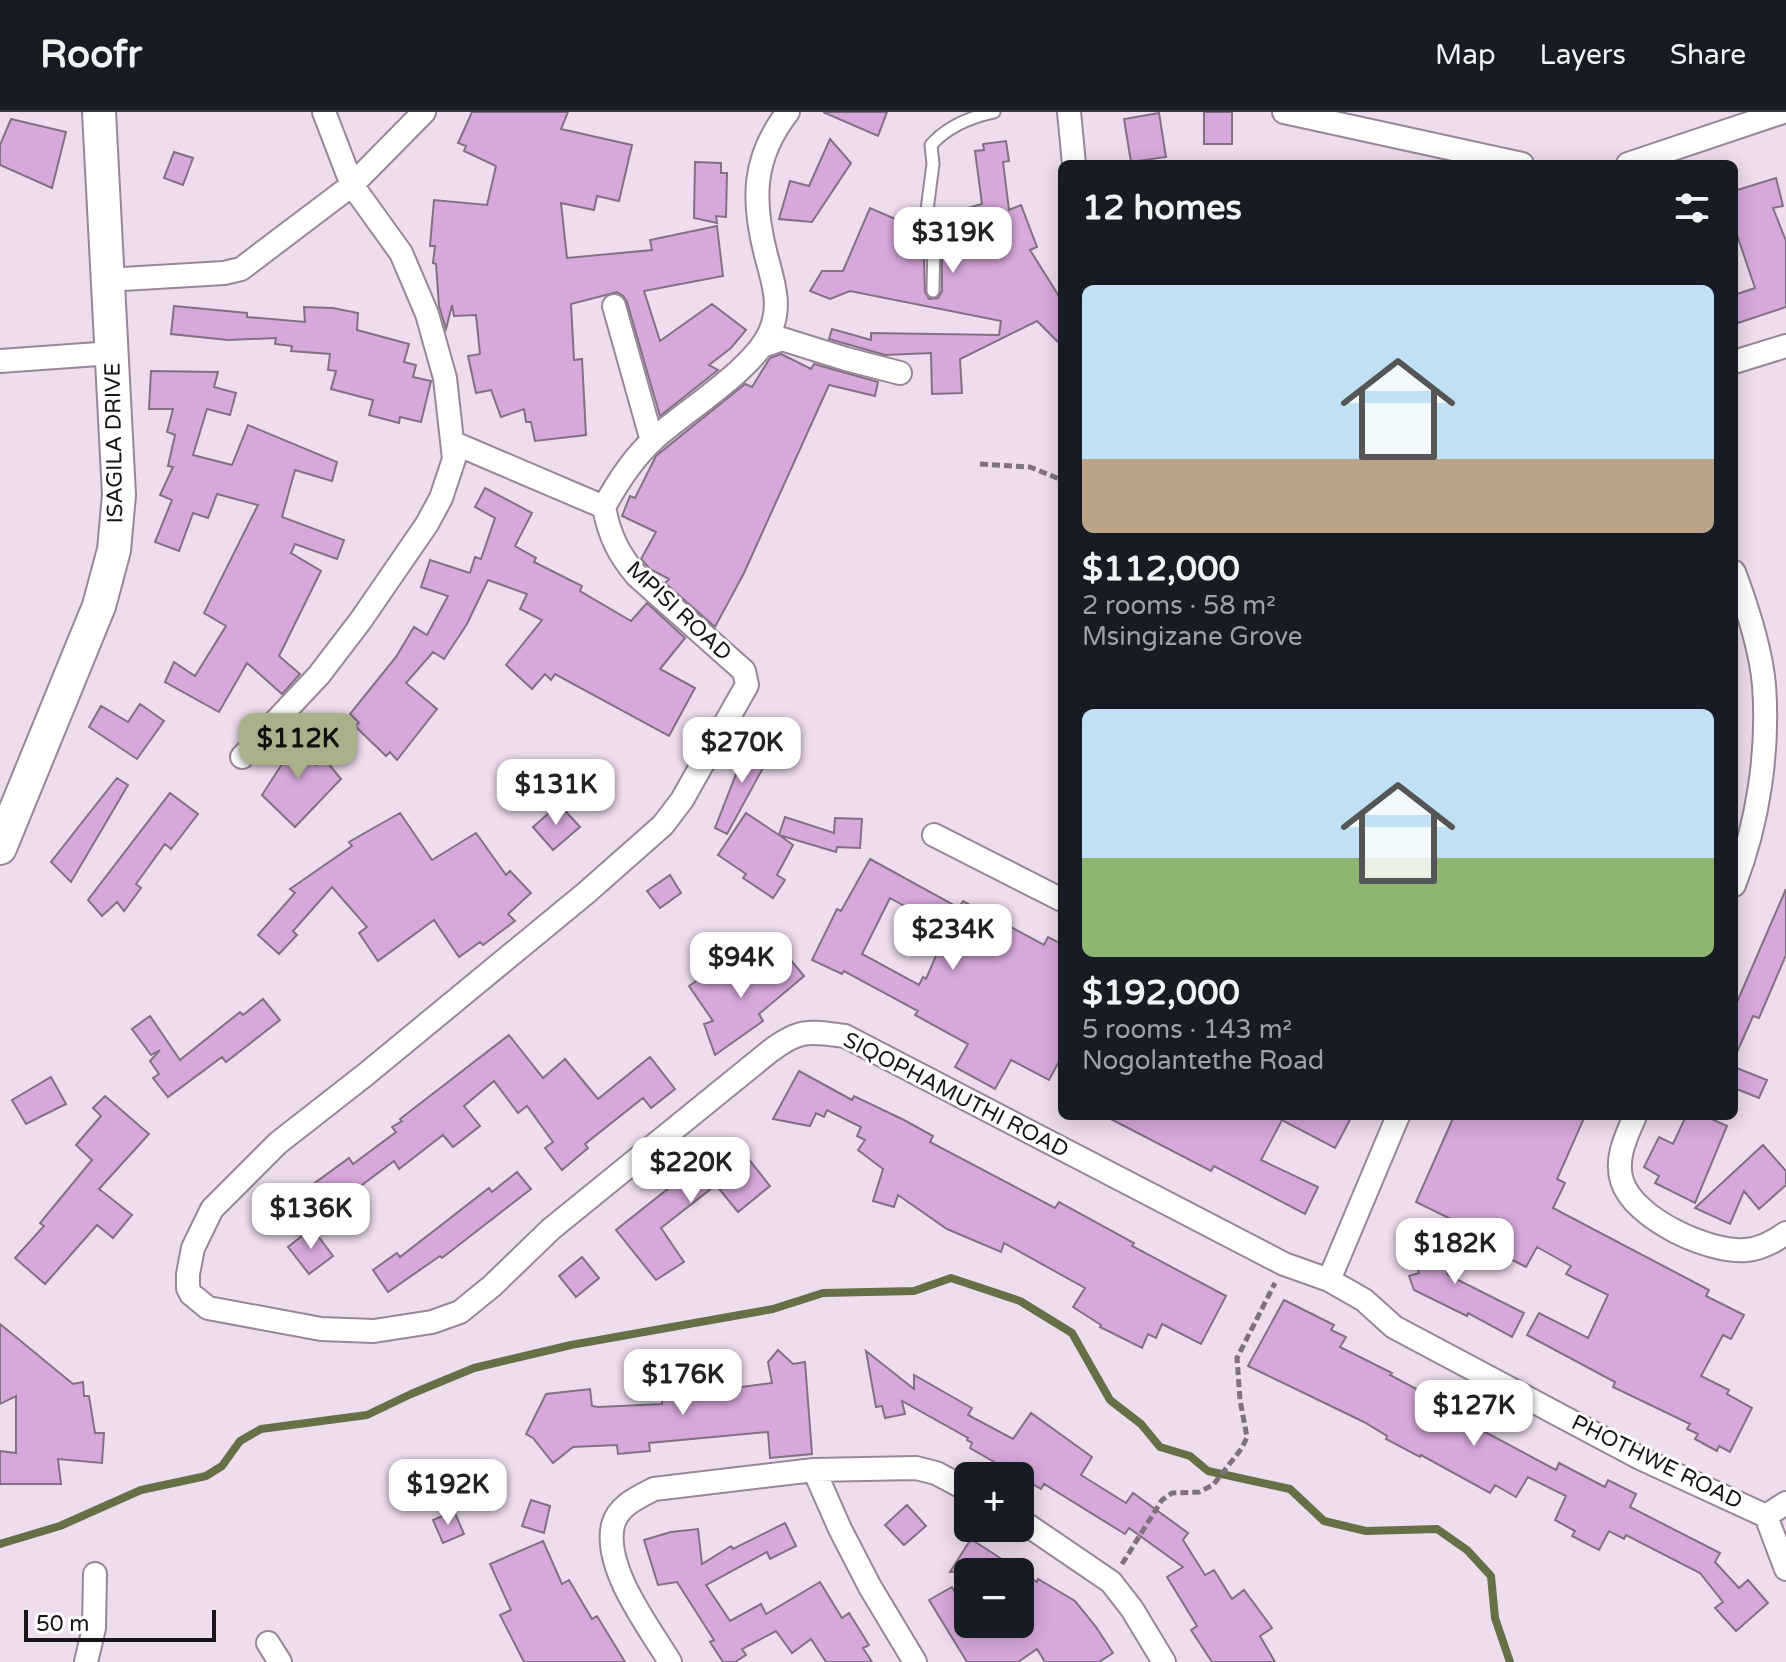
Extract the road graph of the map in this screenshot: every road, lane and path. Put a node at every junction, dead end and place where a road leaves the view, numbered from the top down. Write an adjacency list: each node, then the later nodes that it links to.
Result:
1 (99, 112): 13 (street, ISAGILA DRIVE)
2 (324, 112): 12 (street)
3 (424, 112): 12 (street)
4 (788, 112): 16 (street)
5 (994, 112): 14 (lane)
6 (1069, 112): 9 (street)
7 (1284, 112): 10 (street)
8 (1783, 112): 11 (street)
9 (1074, 160)
10 (1504, 160)
11 (1640, 160)
12 (352, 185): 13 (street); 23 (street)
13 (106, 280): 18 (street, ISAGILA DRIVE)
14 (933, 291)
15 (614, 306): 22 (street)
16 (762, 346): 21 (street); 22 (street)
17 (1786, 346): 20 (street)
18 (112, 353): 19 (street); 30 (street, ISAGILA DRIVE)
19 (0, 361)
20 (1738, 361)
21 (900, 373)
22 (652, 441): 26 (street)
23 (454, 443): 26 (street); 28 (street)
24 (980, 464): 25 (path)
25 (1058, 478)
26 (604, 507): 38 (street, MPISI ROAD)
27 (1738, 583): 31 (street)
28 (242, 757)
29 (934, 835): 32 (street)
30 (0, 848)
31 (1738, 875)
32 (1058, 898)
33 (1396, 1120): 37 (street)
34 (1633, 1120): 35 (street)
35 (1786, 1233)
36 (1284, 1264): 37 (street, SIQOPHAMUTHI ROAD); 38 (street, SIQOPHAMUTHI ROAD); 46 (path)
37 (1329, 1280): 42 (street, PHOTHWE ROAD)
38 (188, 1288)
39 (814, 1470): 40 (street); 50 (street); 51 (street)
40 (954, 1483)
41 (1786, 1503): 42 (street)
42 (1766, 1516): 44 (street)
43 (1034, 1530): 46 (street)
44 (1786, 1569)
45 (95, 1574): 48 (street)
46 (1111, 1582): 52 (street)
47 (268, 1643): 49 (street)
48 (86, 1662)
49 (280, 1662)
50 (670, 1662)
51 (915, 1662)
52 (1164, 1662)

